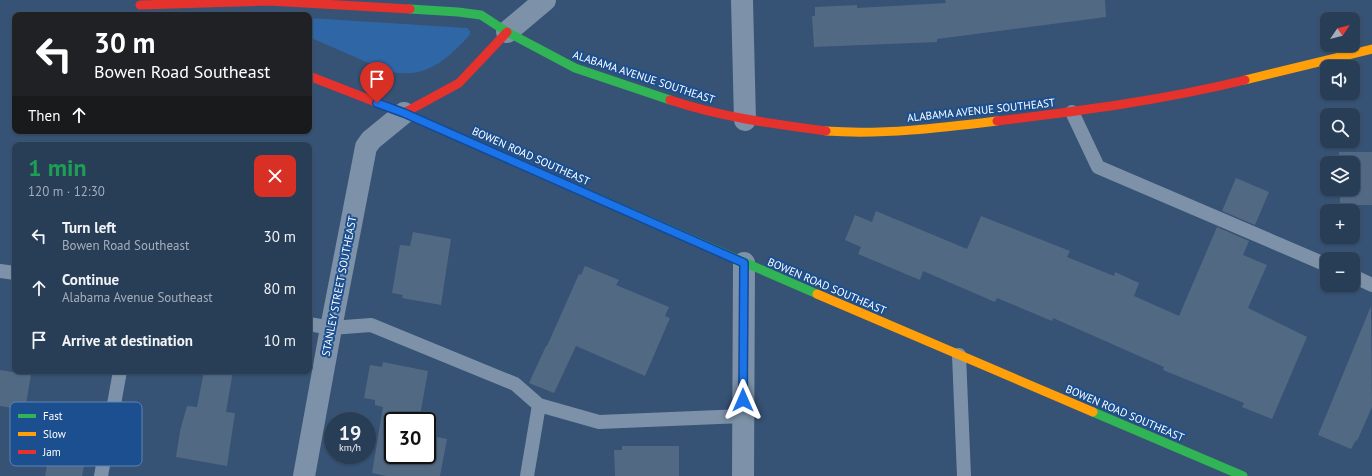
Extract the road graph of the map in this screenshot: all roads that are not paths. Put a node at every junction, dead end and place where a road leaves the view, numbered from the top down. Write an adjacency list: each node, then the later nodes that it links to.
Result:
1 (545, 0): 4 (street)
2 (742, 0): 9 (street)
3 (156, 12): 4 (street, ALABAMA AVENUE SOUTHEAST)
4 (507, 32): 8 (street); 9 (street, ALABAMA AVENUE SOUTHEAST)
5 (1372, 49): 7 (street, ALABAMA AVENUE SOUTHEAST)
6 (312, 77): 8 (street)
7 (1072, 112): 9 (street, ALABAMA AVENUE SOUTHEAST); 10 (lane)
8 (404, 113): 11 (street, BOWEN ROAD SOUTHEAST); 17 (street, STANLEY STREET SOUTHEAST)
9 (745, 120)
10 (1320, 262)
11 (744, 263): 18 (street, BOWEN ROAD SOUTHEAST); 22 (street)
12 (0, 271): 13 (lane)
13 (12, 273)
14 (1360, 279): 15 (lane)
15 (1372, 285)
16 (312, 325): 17 (lane)
17 (331, 328): 21 (lane); 25 (street, STANLEY STREET SOUTHEAST)
18 (959, 356): 28 (lane); 29 (street, BOWEN ROAD SOUTHEAST)
19 (119, 374): 20 (lane)
20 (114, 402)
21 (539, 405): 22 (lane); 26 (lane)
22 (743, 416): 27 (street)
23 (103, 466): 24 (lane)
24 (101, 476)
25 (304, 476)
26 (527, 476)
27 (743, 476)
28 (964, 476)
29 (1243, 476)

